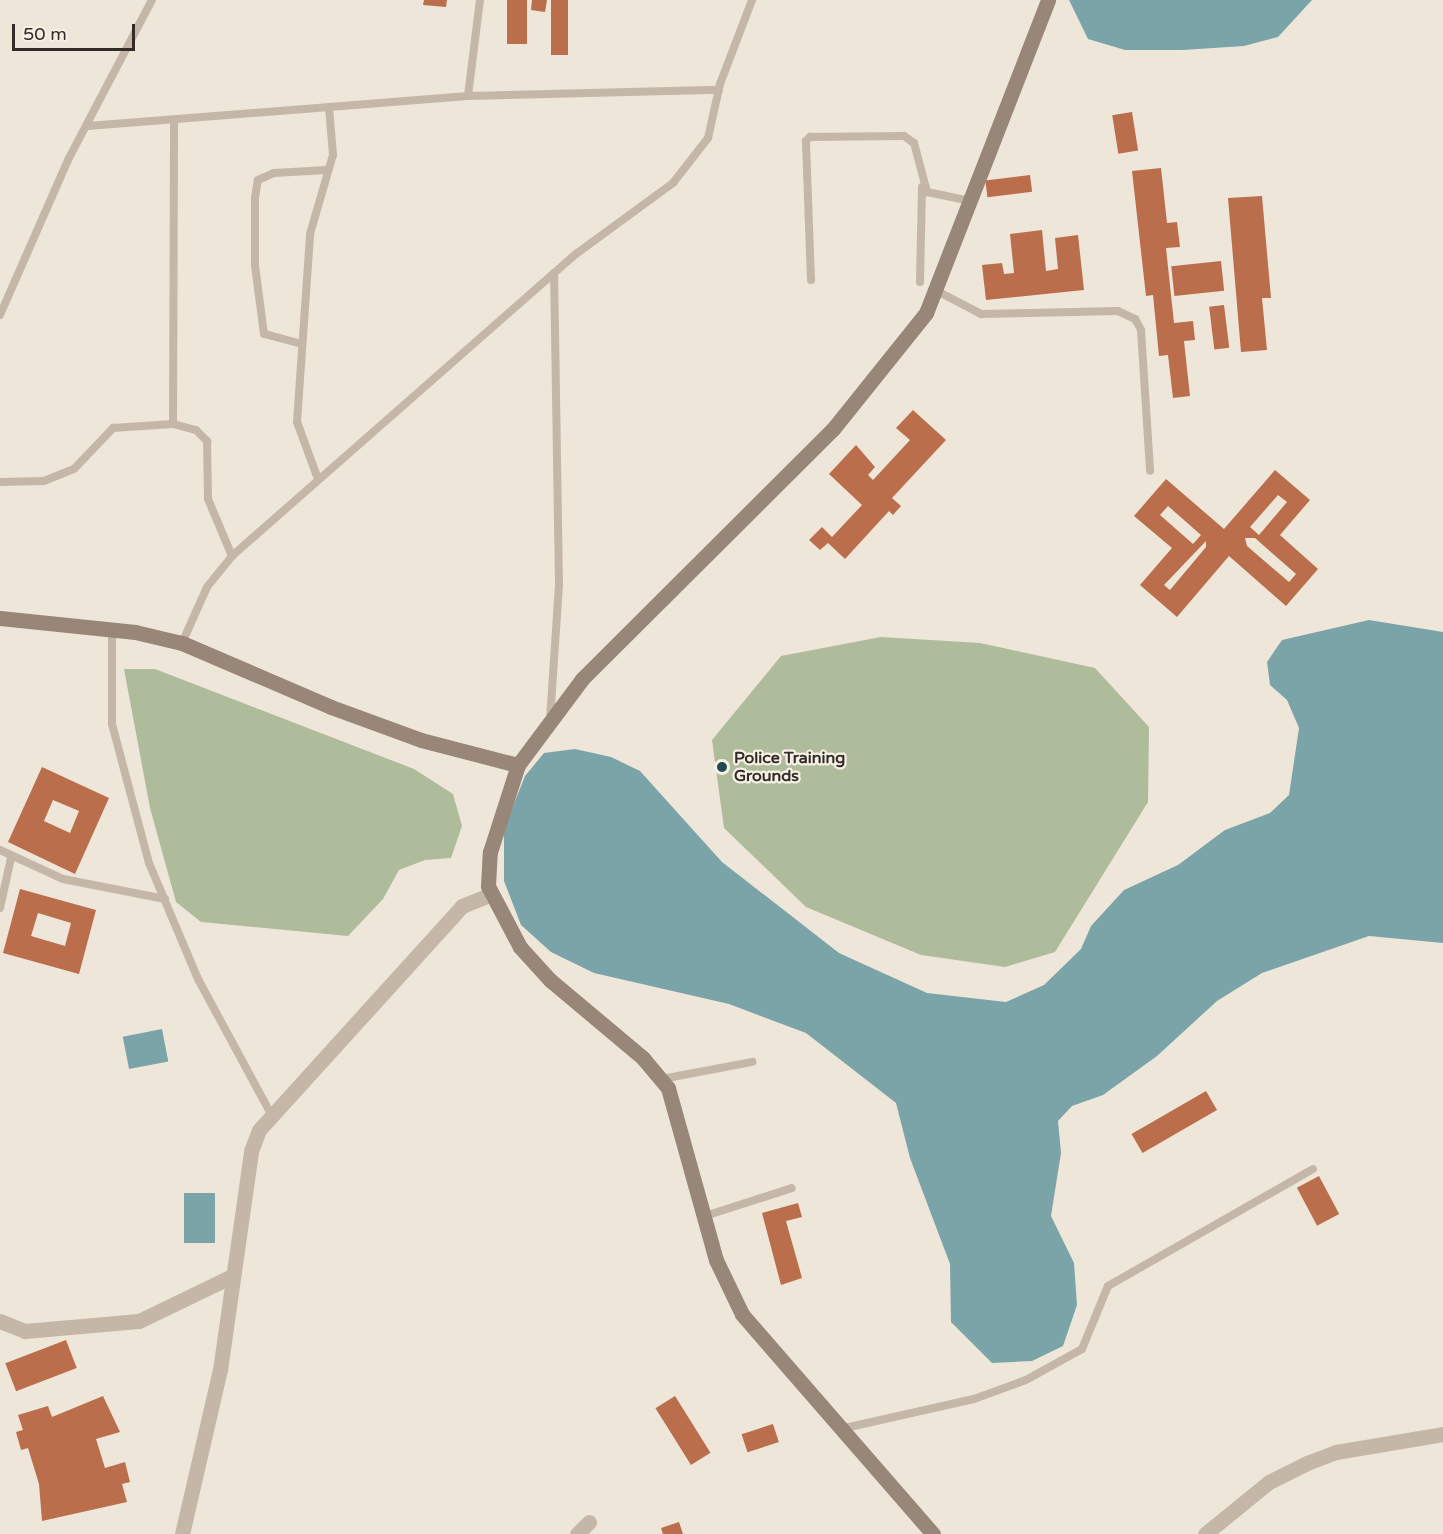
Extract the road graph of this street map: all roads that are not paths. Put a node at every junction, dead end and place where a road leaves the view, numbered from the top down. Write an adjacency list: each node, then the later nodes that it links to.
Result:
1 (152, 0): 9 (lane)
2 (480, 0): 6 (lane)
3 (752, 0): 5 (lane)
4 (1048, 0): 12 (street)
5 (719, 90): 6 (lane); 13 (lane)
6 (468, 96): 7 (lane)
7 (329, 107): 8 (lane); 10 (lane)
8 (174, 120): 9 (lane); 20 (lane)
9 (88, 126): 17 (lane)
10 (327, 170): 19 (lane); 19 (lane)
11 (922, 187): 12 (lane); 14 (lane); 15 (lane)
12 (970, 201): 16 (street)
13 (554, 273): 22 (lane); 28 (lane)
14 (811, 280)
15 (920, 282)
16 (937, 291): 21 (lane); 28 (street)
17 (3, 300): 18 (lane)
18 (0, 315)
19 (302, 344): 22 (lane)
20 (173, 424): 23 (lane); 24 (lane)
21 (1150, 471)
22 (318, 479): 24 (lane)
23 (0, 482)
24 (232, 556): 27 (lane)
25 (0, 618): 26 (street)
26 (112, 629): 27 (street); 33 (lane)
27 (182, 643): 29 (street)
28 (550, 721): 29 (street)
29 (518, 765): 32 (street)
30 (0, 850): 31 (lane)
31 (11, 858): 33 (lane); 34 (lane)
32 (492, 894): 36 (street); 37 (street)
33 (165, 899): 37 (lane)
34 (0, 908)
35 (752, 1062): 36 (lane)
36 (662, 1079): 40 (street)
37 (270, 1112): 41 (street)
38 (1313, 1169): 43 (lane)
39 (792, 1188): 40 (lane)
40 (705, 1216): 43 (street)
41 (232, 1276): 42 (street); 46 (street)
42 (0, 1321)
43 (845, 1428): 48 (street)
44 (1443, 1434): 49 (street)
45 (589, 1522): 47 (street)
46 (182, 1534)
47 (577, 1534)
48 (933, 1534)
49 (1205, 1534)

